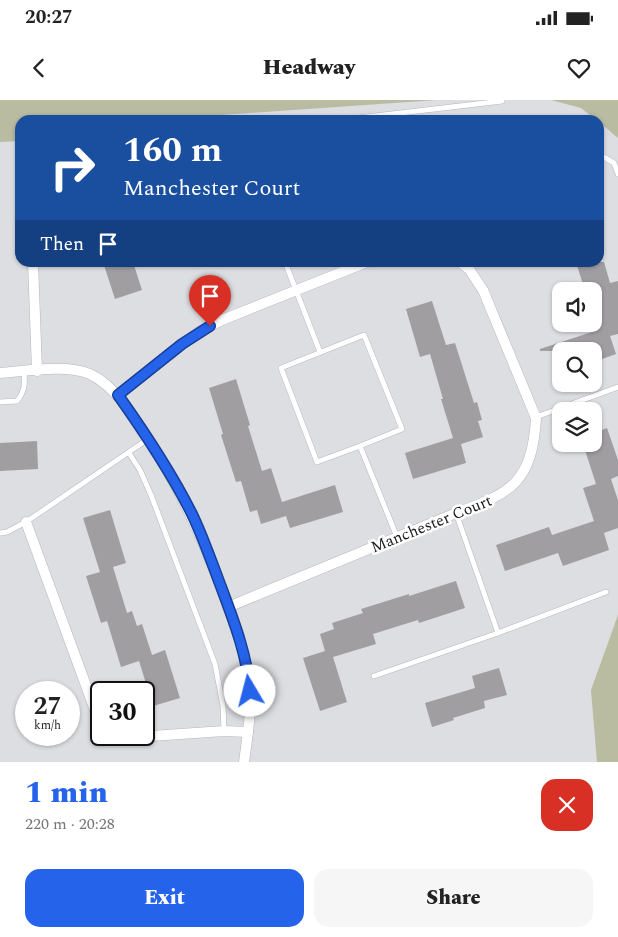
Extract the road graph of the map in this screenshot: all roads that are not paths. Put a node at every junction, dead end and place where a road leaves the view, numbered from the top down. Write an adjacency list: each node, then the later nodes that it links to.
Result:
1 (502, 101): 2 (lane)
2 (383, 115)
3 (604, 157): 4 (lane)
4 (618, 174)
5 (33, 267): 11 (street)
6 (286, 267): 9 (lane)
7 (355, 267): 9 (street)
8 (466, 267): 17 (street)
9 (296, 291): 10 (lane); 15 (street)
10 (320, 352): 19 (lane); 19 (lane)
11 (37, 370): 12 (street); 15 (street)
12 (24, 371): 13 (street); 16 (lane)
13 (0, 372)
14 (618, 387): 17 (lane)
15 (118, 395): 18 (street)
16 (0, 402)
17 (536, 418): 21 (street, Manchester Court)
18 (148, 439): 20 (lane); 26 (street)
19 (360, 446): 24 (lane)
20 (129, 452): 22 (lane); 30 (lane)
21 (456, 513): 24 (street, Manchester Court); 27 (lane)
22 (26, 522): 23 (lane); 29 (street)
23 (0, 533)
24 (397, 537): 26 (street, Manchester Court)
25 (606, 592): 27 (lane)
26 (228, 607): 31 (street)
27 (498, 633): 28 (lane)
28 (374, 676)
29 (90, 699)
30 (224, 732): 31 (street); 32 (street)
31 (248, 732): 33 (street)
32 (155, 736)
33 (244, 762)

